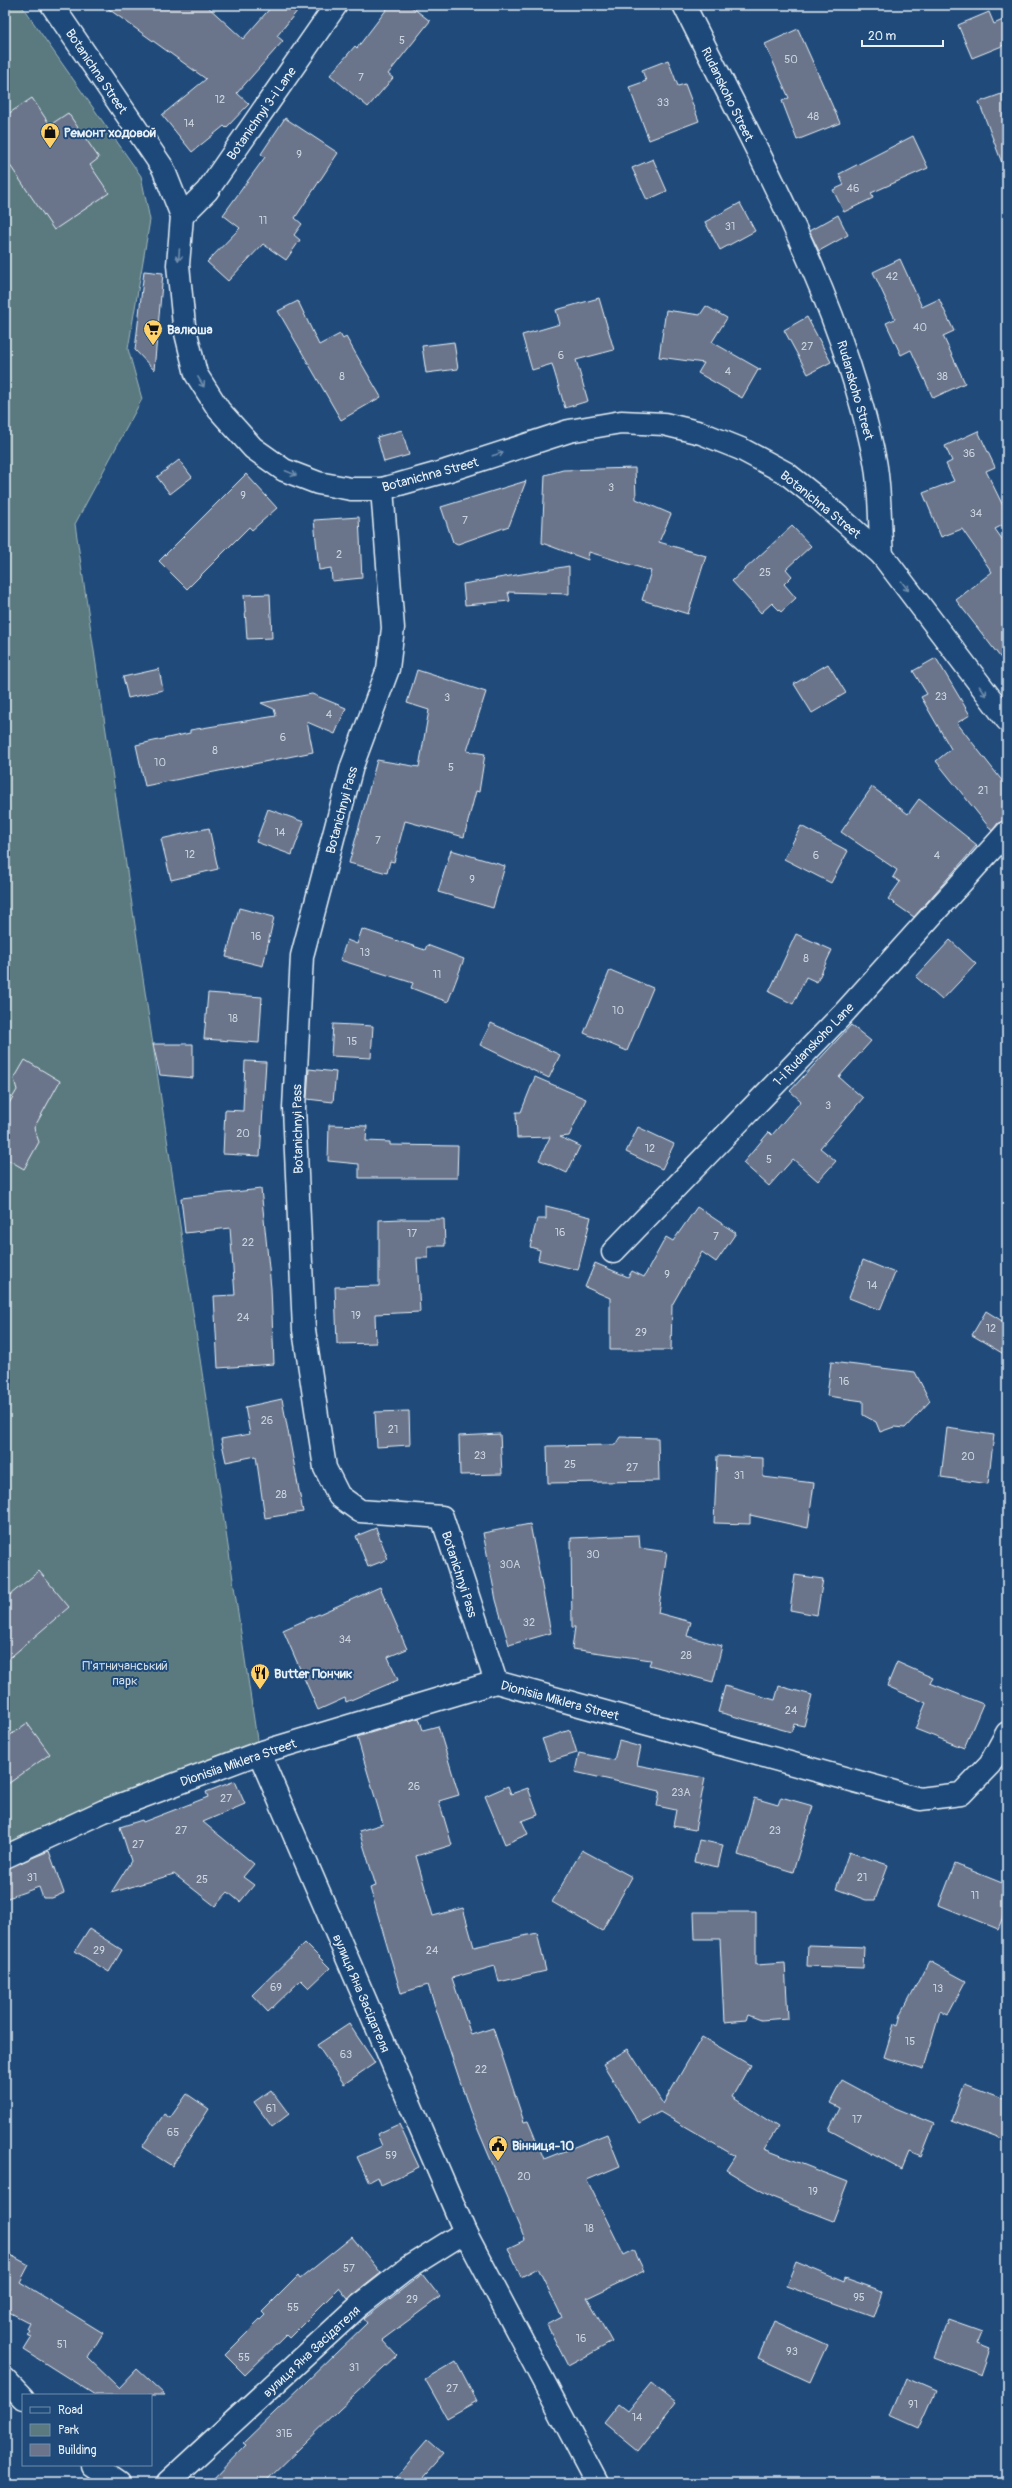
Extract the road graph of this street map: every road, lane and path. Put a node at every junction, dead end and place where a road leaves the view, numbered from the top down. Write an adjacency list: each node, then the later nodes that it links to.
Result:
1 (52, 5): 4 (street, Botanichna Street)
2 (336, 5): 4 (street, Botanichnyi 3-i Lane)
3 (684, 5): 6 (street, Rudanskoho Street)
4 (182, 216): 5 (street, Botanichna Street, one-way to 5)
5 (382, 489): 6 (street, Botanichna Street, one-way to 6); 10 (street, Botanichnyi Pass)
6 (882, 555): 7 (street, one-way to 7)
7 (1007, 720)
8 (1007, 832): 9 (street, 1-i Rudanskoho Lane)
9 (613, 1252)
10 (496, 1682): 11 (street, Dionisiia Miklera Street); 12 (street, Dionisiia Miklera Street)
11 (1007, 1733)
12 (259, 1753): 13 (street, Dionisiia Miklera Street); 14 (street, вулиця Яна Засідателя)
13 (5, 1857)
14 (465, 2232): 19 (street, вулиця Яна Засідателя); 20 (street, вулиця Яна Засідателя)
15 (5, 2379): 16 (street)
16 (22, 2397)
17 (94, 2466): 18 (street)
18 (119, 2483)
19 (167, 2483)
20 (597, 2483)

